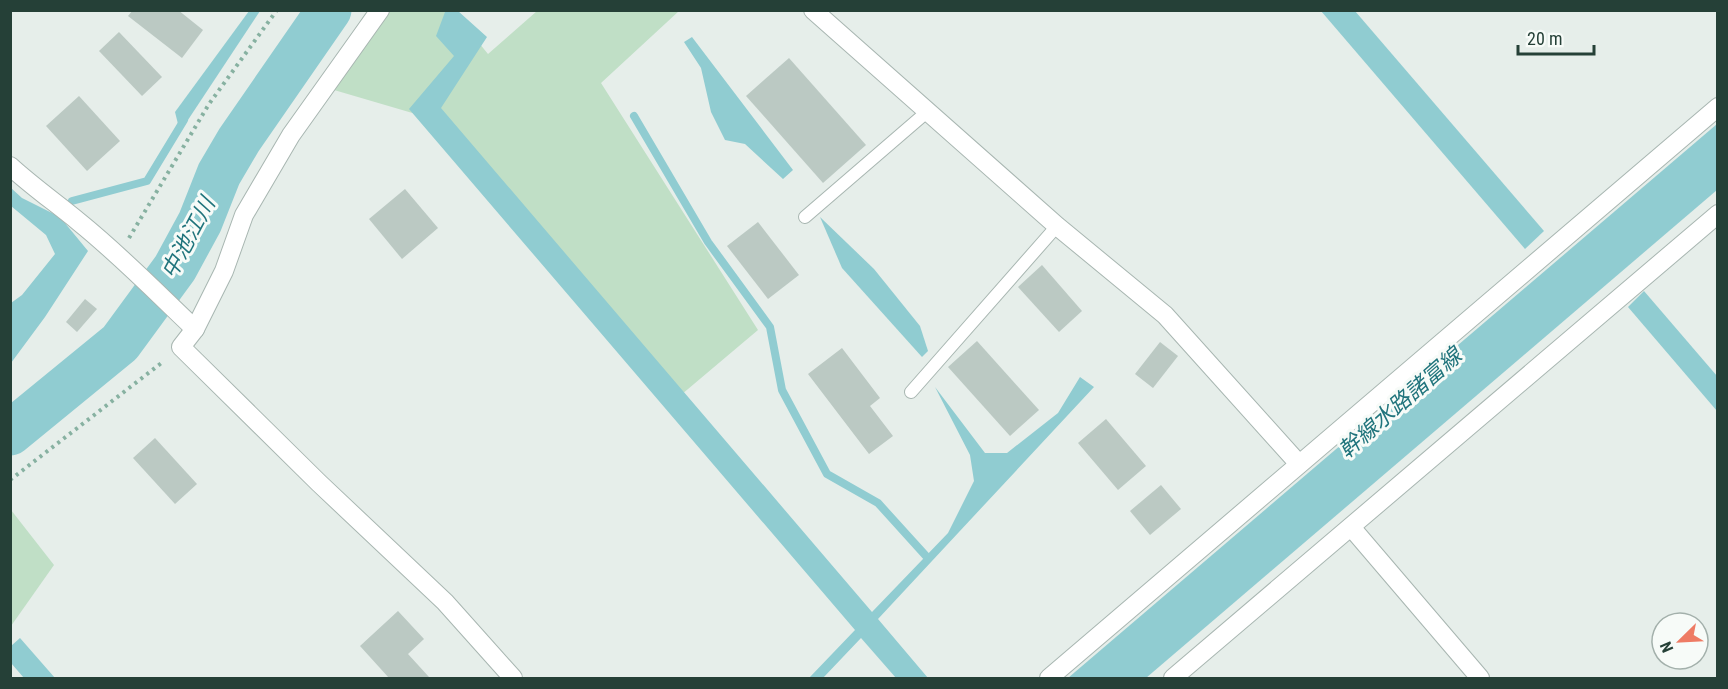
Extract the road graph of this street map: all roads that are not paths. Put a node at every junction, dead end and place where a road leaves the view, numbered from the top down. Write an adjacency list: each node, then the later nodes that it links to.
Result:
1 (380, 10): 9 (street)
2 (813, 10): 4 (street)
3 (1718, 107): 11 (street)
4 (928, 111): 7 (lane); 8 (street)
5 (10, 166): 9 (street)
6 (1718, 214): 12 (street)
7 (805, 217)
8 (1057, 226): 10 (lane); 11 (street)
9 (195, 329): 13 (street)
10 (911, 392)
11 (1299, 464): 14 (street)
12 (1351, 527): 15 (street); 16 (street)
13 (513, 678)
14 (1049, 678)
15 (1173, 678)
16 (1480, 678)

